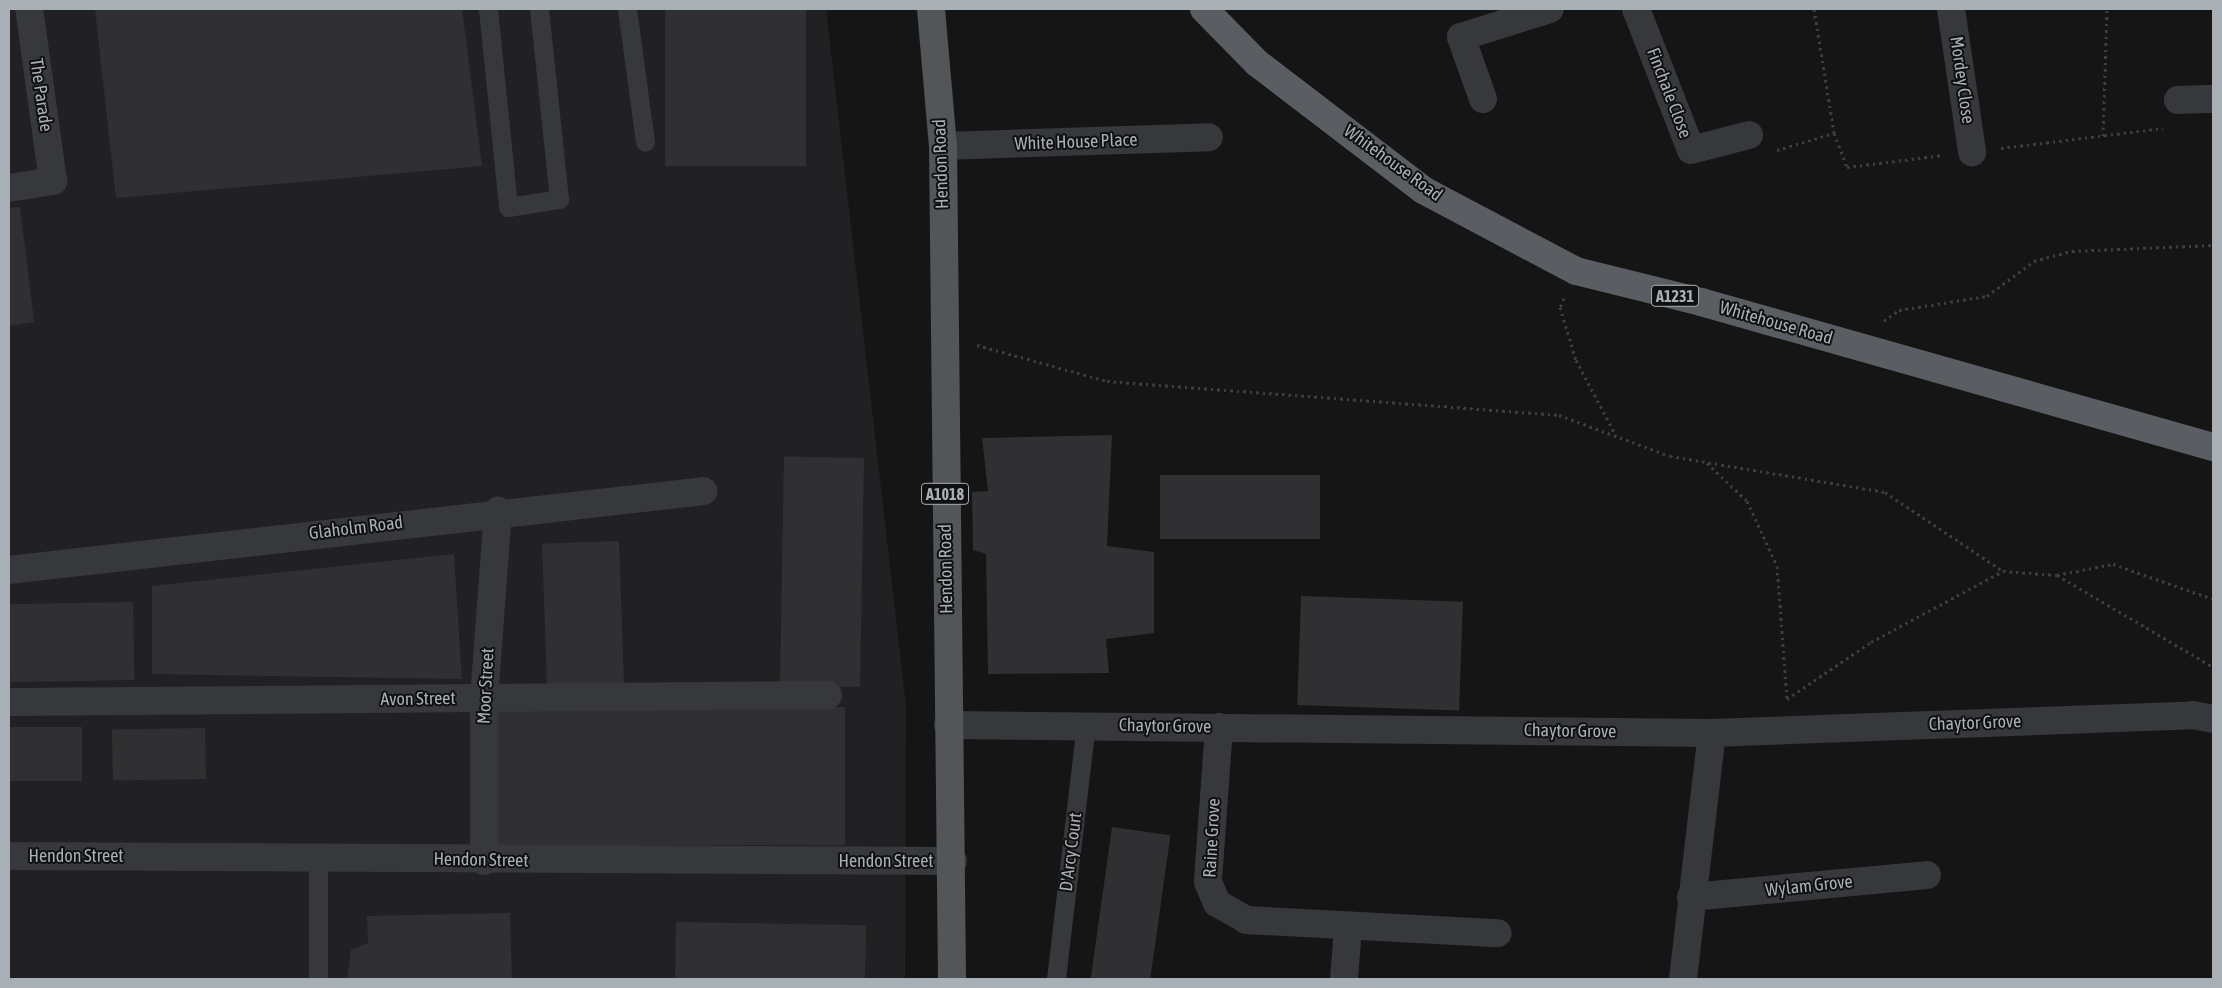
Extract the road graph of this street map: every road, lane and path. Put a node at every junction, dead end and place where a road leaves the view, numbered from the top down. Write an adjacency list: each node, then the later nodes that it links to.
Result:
1 (29, 9): 22 (street, The Parade)
2 (488, 9): 3 (lane)
3 (540, 9)
4 (627, 9): 19 (lane)
5 (931, 9): 20 (main road, Hendon Road / A1018)
6 (1204, 9): 24 (highway, Whitehouse Road / A1231)
7 (1550, 9): 12 (street)
8 (1636, 9): 16 (street, Finchale Close)
9 (1814, 9): 15 (path)
10 (1951, 9): 21 (street, Mordey Close)
11 (2107, 9): 17 (path)
12 (1483, 99)
13 (2213, 99): 14 (street)
14 (2178, 100)
15 (1834, 134)
16 (1749, 135)
17 (2103, 136)
18 (1209, 137): 20 (street, White House Place)
19 (645, 142)
20 (943, 146): 25 (main road, Hendon Road / A1018)
21 (1972, 152)
22 (9, 188)
23 (2213, 245): 26 (path)
24 (1576, 271): 26 (highway, Whitehouse Road / A1231); 27 (path)
25 (944, 336): 27 (path); 43 (main road, Hendon Road / A1018)
26 (1851, 345): 28 (highway, Whitehouse Road / A1231)
27 (1617, 437): 29 (path)
28 (2213, 447)
29 (1707, 462): 33 (path); 39 (path)
30 (704, 491): 31 (street, Glaholm Road)
31 (498, 511): 32 (street, Glaholm Road); 38 (street, Moor Street)
32 (9, 570)
33 (2003, 570): 34 (path); 39 (path)
34 (2057, 575): 35 (path); 36 (path)
35 (2213, 599)
36 (2213, 667)
37 (828, 695): 38 (street, Avon Street)
38 (484, 698): 40 (street, Avon Street); 49 (street, Moor Street)
39 (1787, 698): 45 (path)
40 (9, 702)
41 (2203, 717): 45 (street, Chaytor Grove)
42 (1086, 724): 43 (street, Chaytor Grove); 44 (street, Chaytor Grove); 57 (lane, D'Arcy Court)
43 (948, 725): 50 (main road, Hendon Road / A1018)
44 (1219, 727): 46 (street, Chaytor Grove); 53 (street, Raine Grove)
45 (1782, 730): 46 (street, Chaytor Grove)
46 (1712, 733): 52 (street)
47 (9, 856): 48 (street, Hendon Street)
48 (318, 856): 49 (street, Hendon Street); 55 (lane)
49 (484, 861): 50 (street, Hendon Street)
50 (953, 861): 56 (main road, Hendon Road / A1018)
51 (1927, 875): 52 (street, Wylam Grove)
52 (1691, 898): 59 (street)
53 (1348, 928): 54 (street, Raine Grove); 58 (street)
54 (1498, 933)
55 (318, 979)
56 (952, 979)
57 (1056, 979)
58 (1344, 979)
59 (1683, 979)

